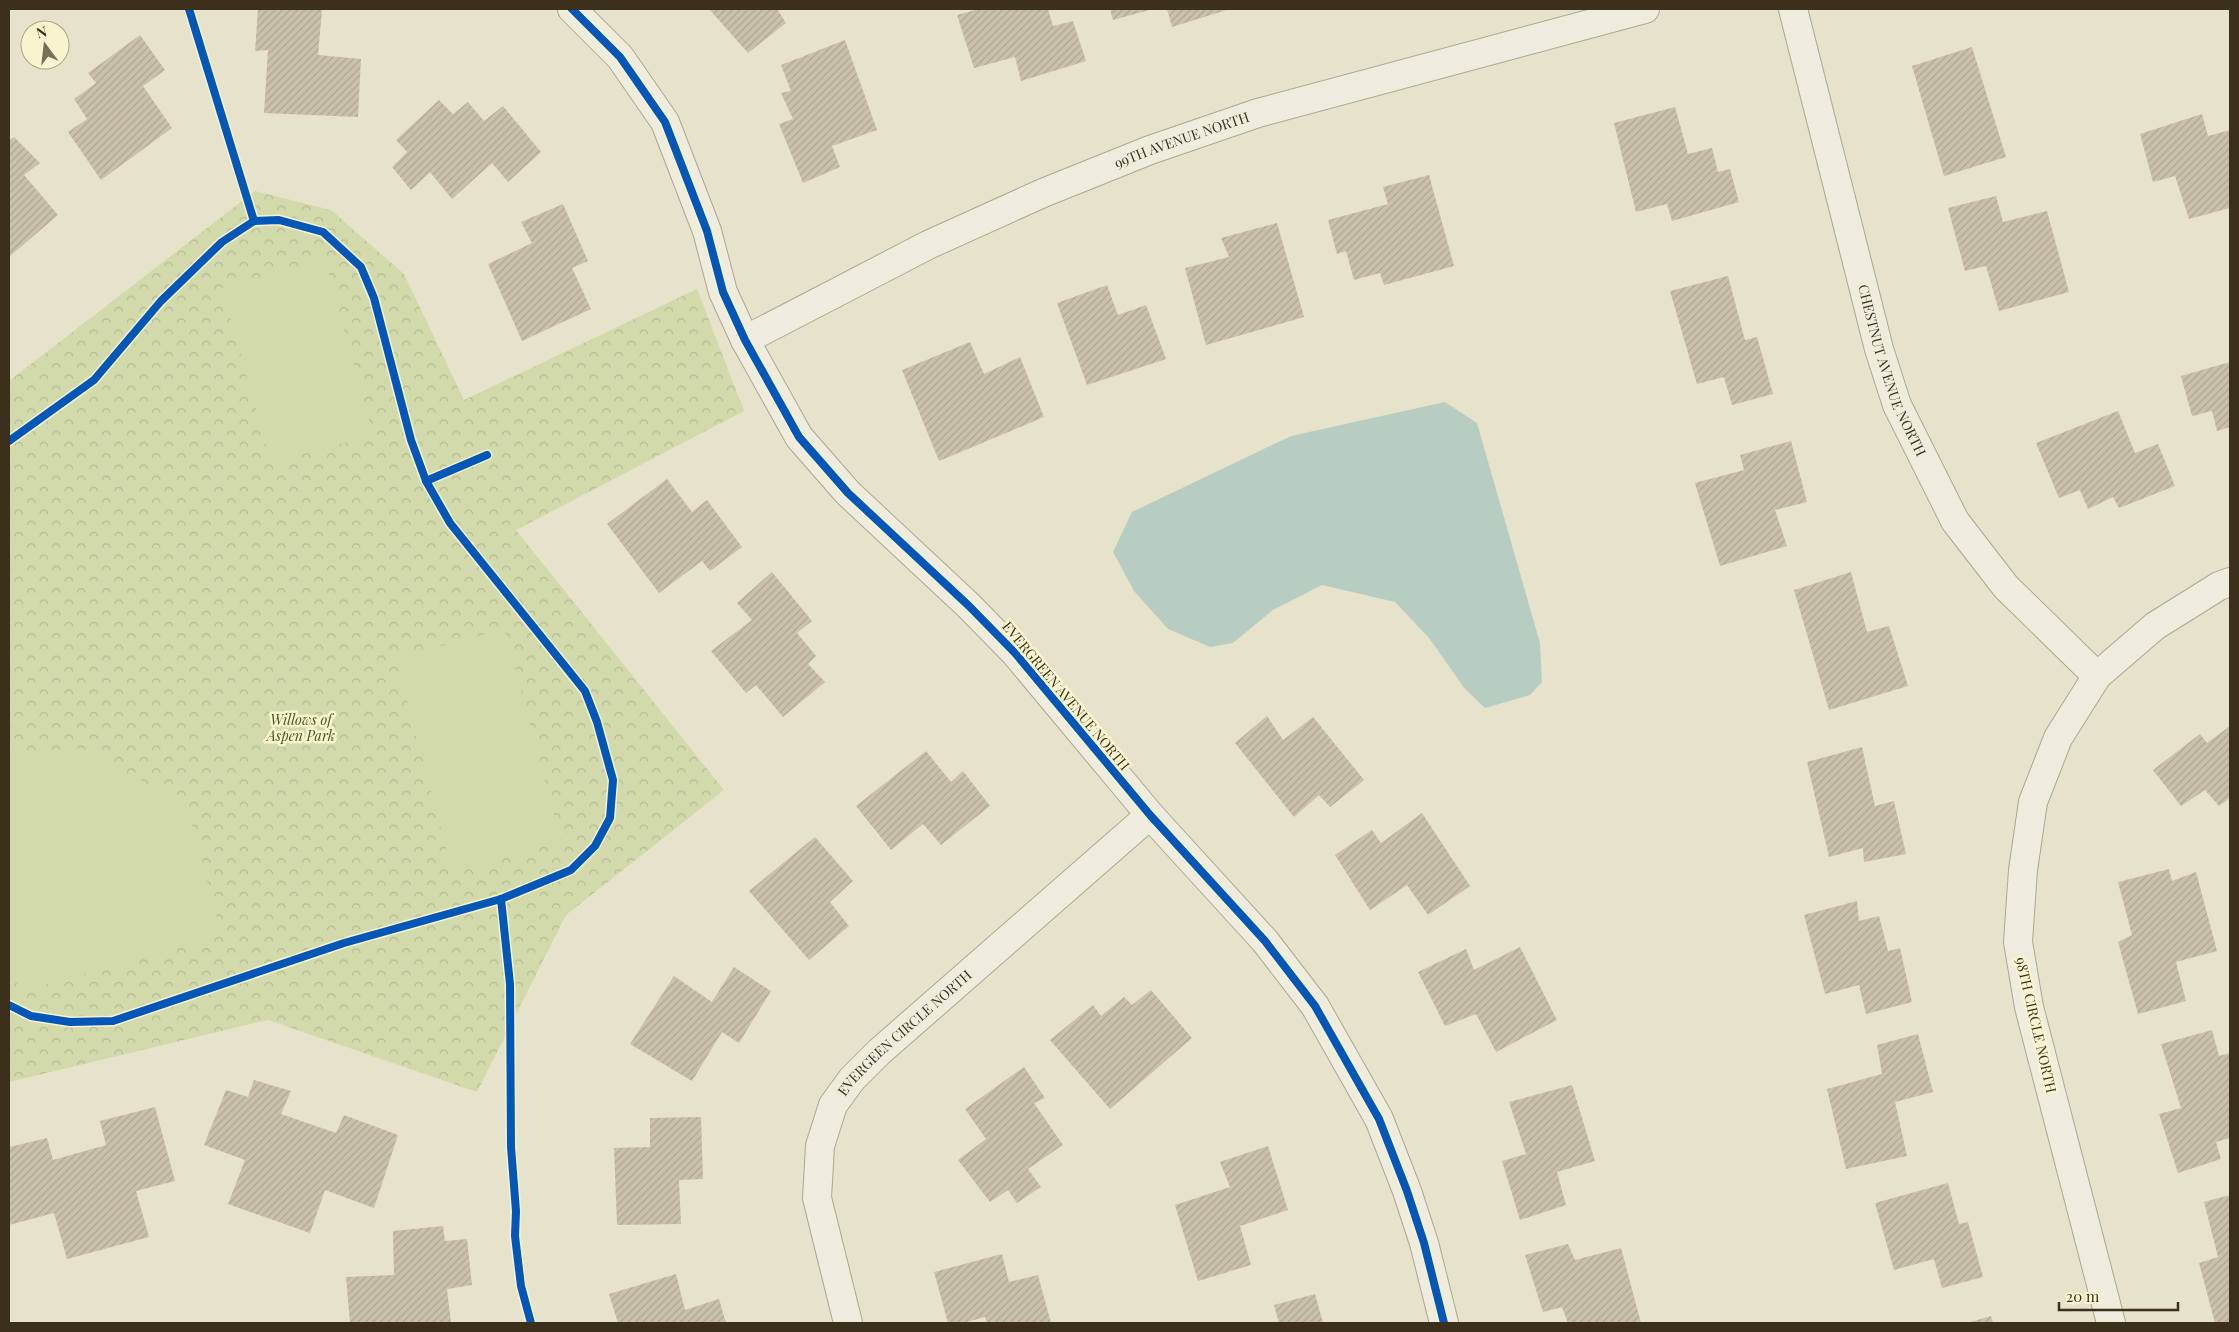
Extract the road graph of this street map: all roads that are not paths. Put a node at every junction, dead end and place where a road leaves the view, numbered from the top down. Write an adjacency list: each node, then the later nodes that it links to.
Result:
1 (572, 9): 4 (street, EVERGREEN AVENUE NORTH)
2 (1645, 9): 4 (street, 99TH AVENUE NORTH)
3 (1792, 9): 6 (street, CHESTNUT AVENUE NORTH)
4 (745, 340): 7 (street, EVERGREEN AVENUE NORTH)
5 (2230, 582): 6 (street, 98TH CIRCLE NORTH)
6 (2097, 676): 10 (street, 98TH CIRCLE NORTH)
7 (1150, 815): 8 (street, EVERGEEN CIRCLE NORTH); 9 (street, EVERGREEN AVENUE NORTH)
8 (848, 1323)
9 (1444, 1323)
10 (2111, 1323)

